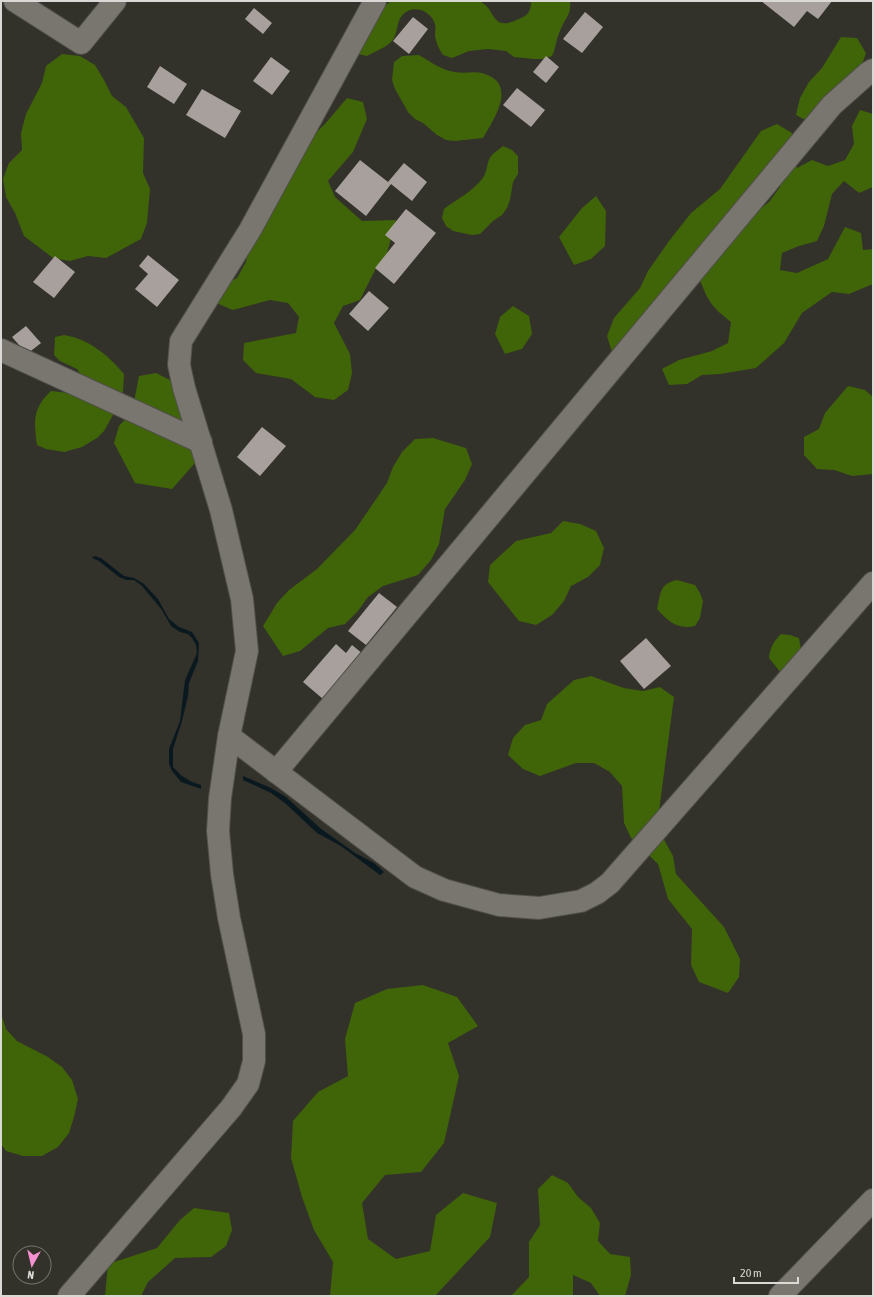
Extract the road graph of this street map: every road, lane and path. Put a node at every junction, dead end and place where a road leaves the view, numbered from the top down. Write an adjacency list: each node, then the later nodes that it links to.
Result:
1 (15, 1): 2 (street)
2 (115, 1)
3 (375, 1): 6 (street)
4 (873, 70): 9 (street)
5 (1, 350): 6 (street)
6 (201, 442): 8 (street)
7 (873, 583): 9 (street)
8 (228, 736): 9 (street); 11 (street)
9 (276, 772)
10 (873, 1200): 12 (street)
11 (69, 1296)
12 (780, 1296)

